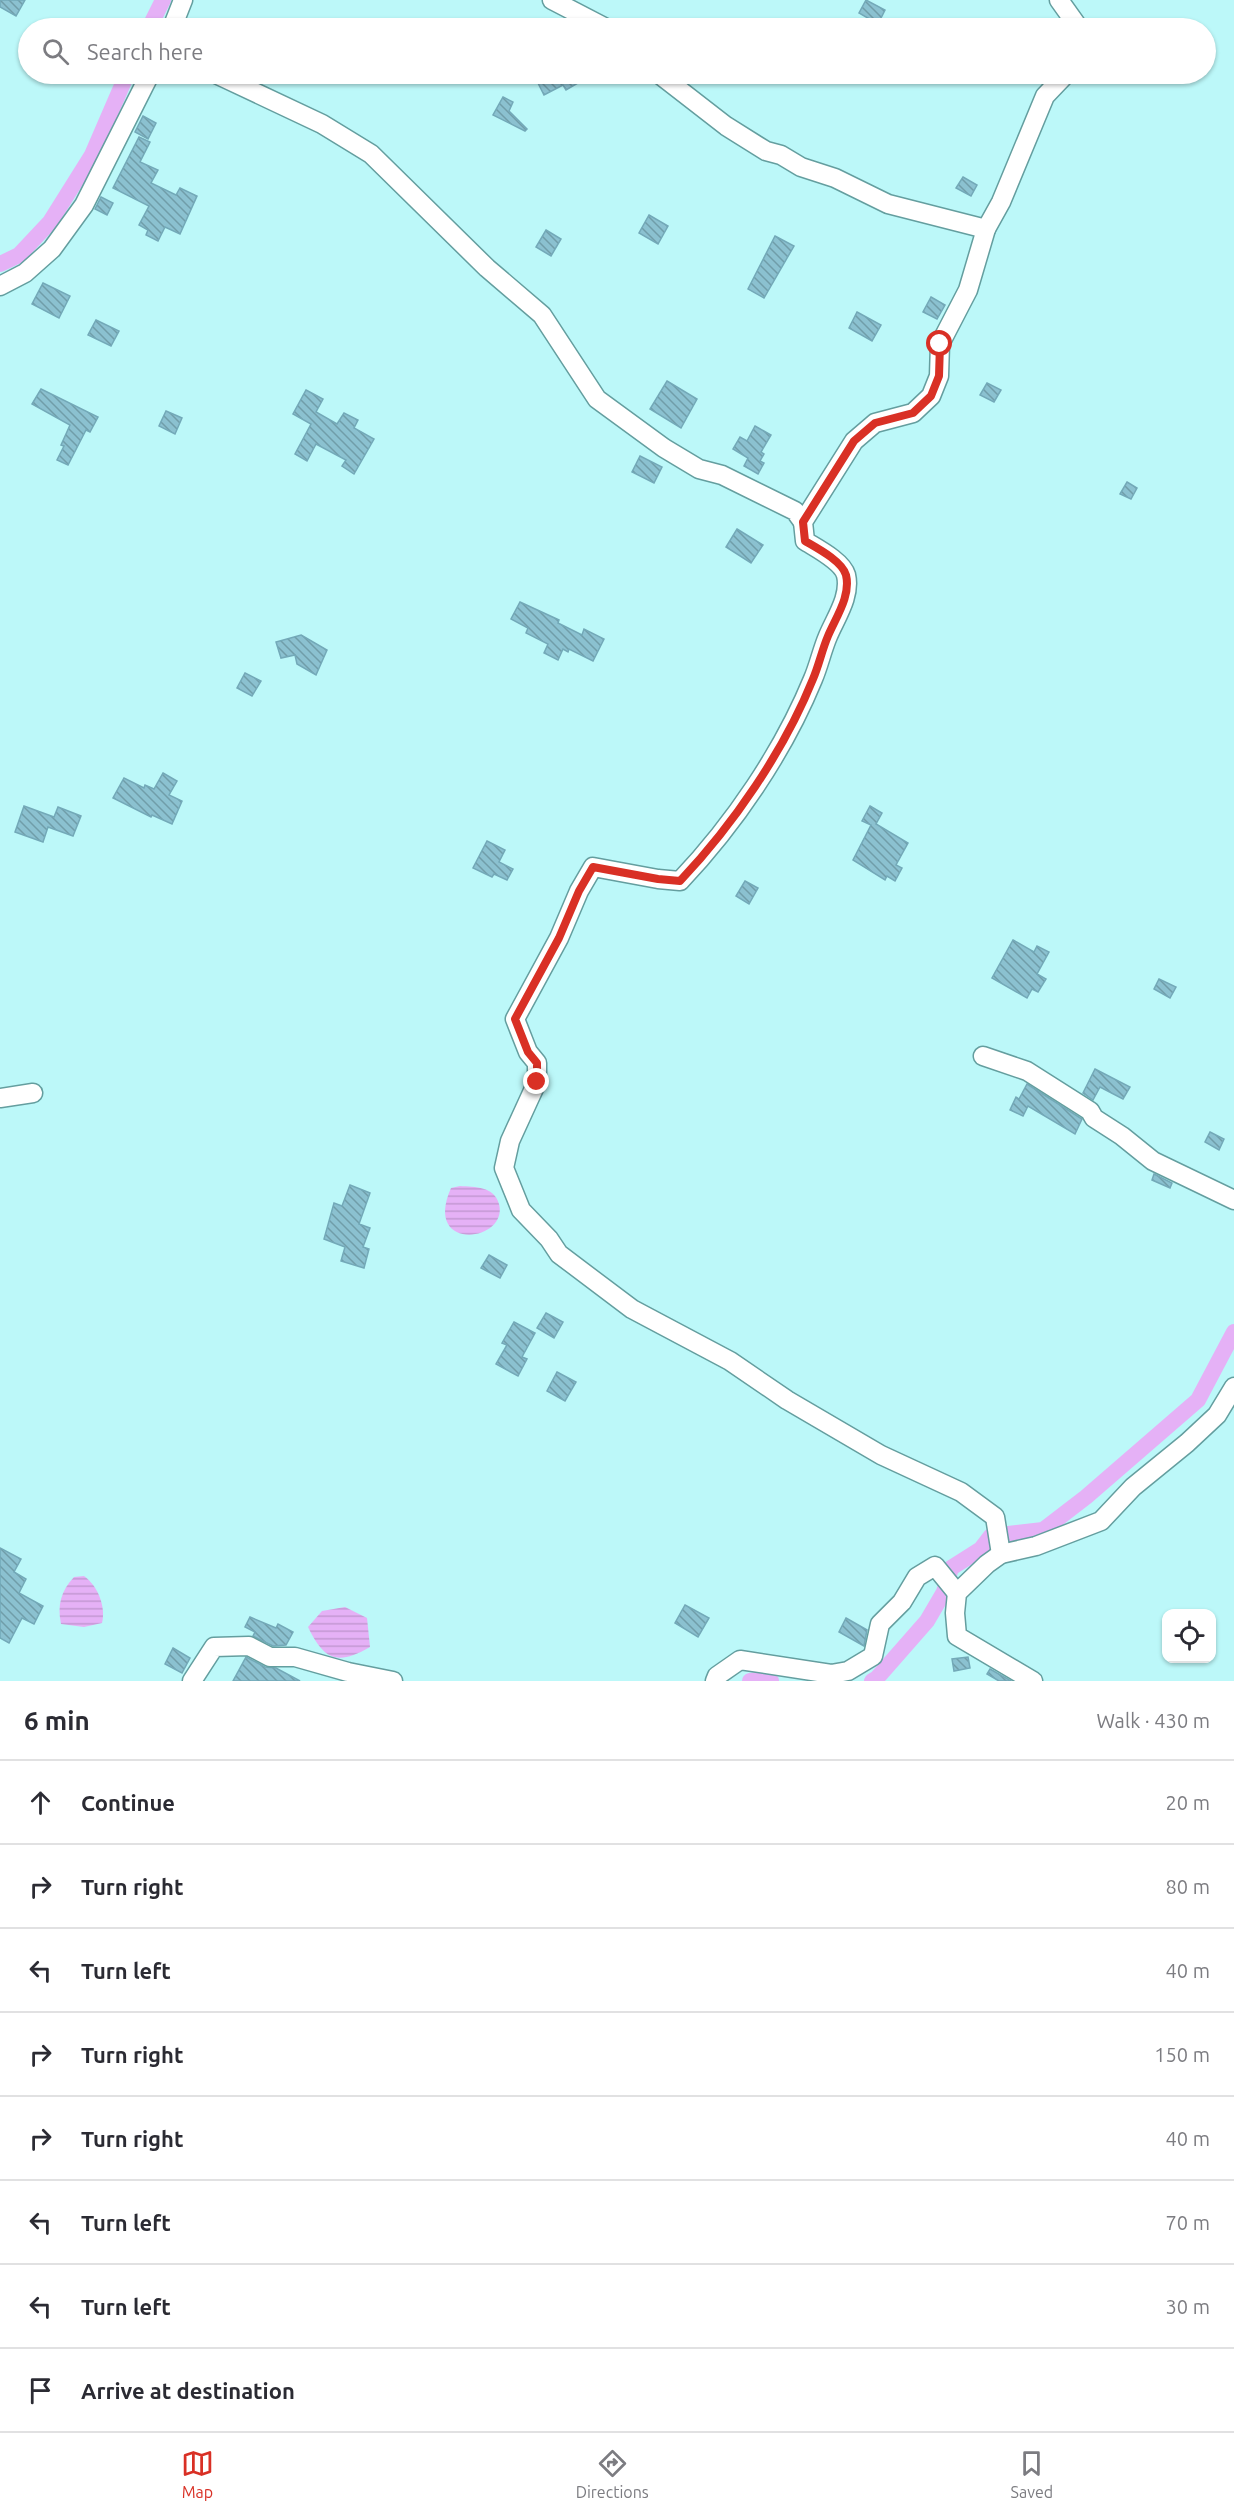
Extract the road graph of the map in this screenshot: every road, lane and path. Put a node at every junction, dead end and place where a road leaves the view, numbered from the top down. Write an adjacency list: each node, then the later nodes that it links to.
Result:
1 (183, 0): 4 (street)
2 (552, 0): 5 (street)
3 (1059, 0): 6 (street)
4 (176, 18)
5 (587, 18)
6 (1072, 18)
7 (145, 84): 12 (street)
8 (237, 84): 13 (street)
9 (672, 84): 11 (street)
10 (1056, 84): 11 (street)
11 (986, 229): 13 (street)
12 (0, 286)
13 (803, 522): 19 (street)
14 (983, 1056): 17 (street)
15 (33, 1093): 16 (street)
16 (0, 1098)
17 (1234, 1200)
18 (1234, 1387): 19 (street)
19 (1001, 1554): 20 (street)
20 (957, 1593): 23 (street); 24 (street)
21 (192, 1681): 22 (street)
22 (393, 1681)
23 (715, 1681)
24 (1033, 1681)

